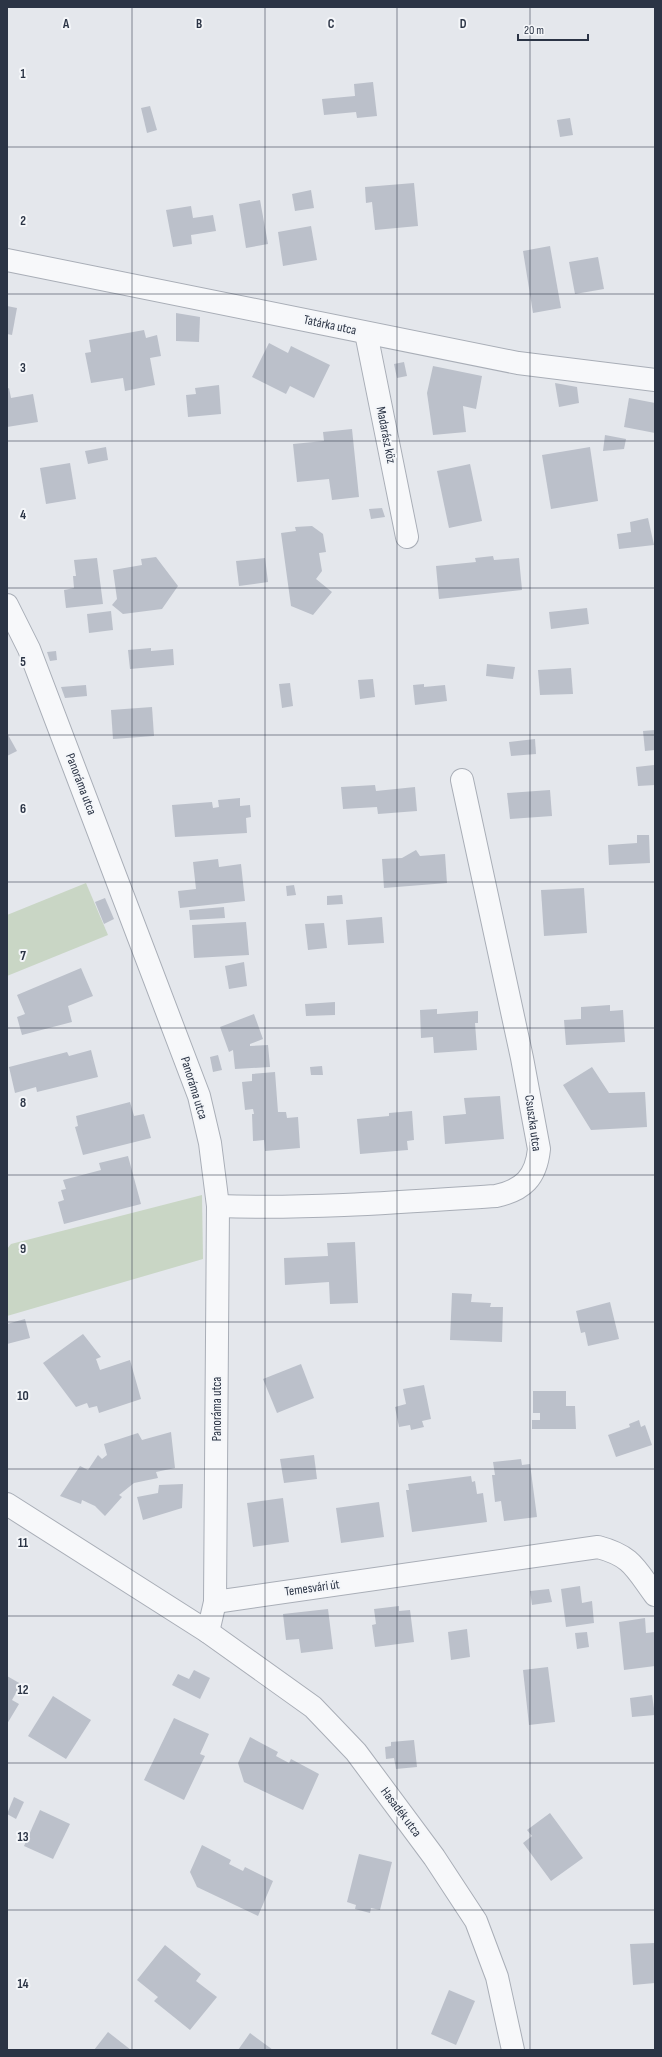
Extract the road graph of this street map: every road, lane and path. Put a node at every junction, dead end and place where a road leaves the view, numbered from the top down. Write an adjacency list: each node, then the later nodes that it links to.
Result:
1 (7, 260): 2 (street, Tatárka utca)
2 (366, 333): 3 (street, Tatárka utca); 4 (street, Madarász köz)
3 (655, 380)
4 (407, 537)
5 (7, 605): 7 (street, Panoráma utca)
6 (462, 780): 7 (street, Csuszka utca)
7 (218, 1206): 10 (street, Panoráma utca)
8 (7, 1504): 11 (street)
9 (655, 1595): 10 (street, Temesvári út)
10 (215, 1602): 11 (street)
11 (208, 1632): 12 (street, Hasadék utca)
12 (513, 2050)

